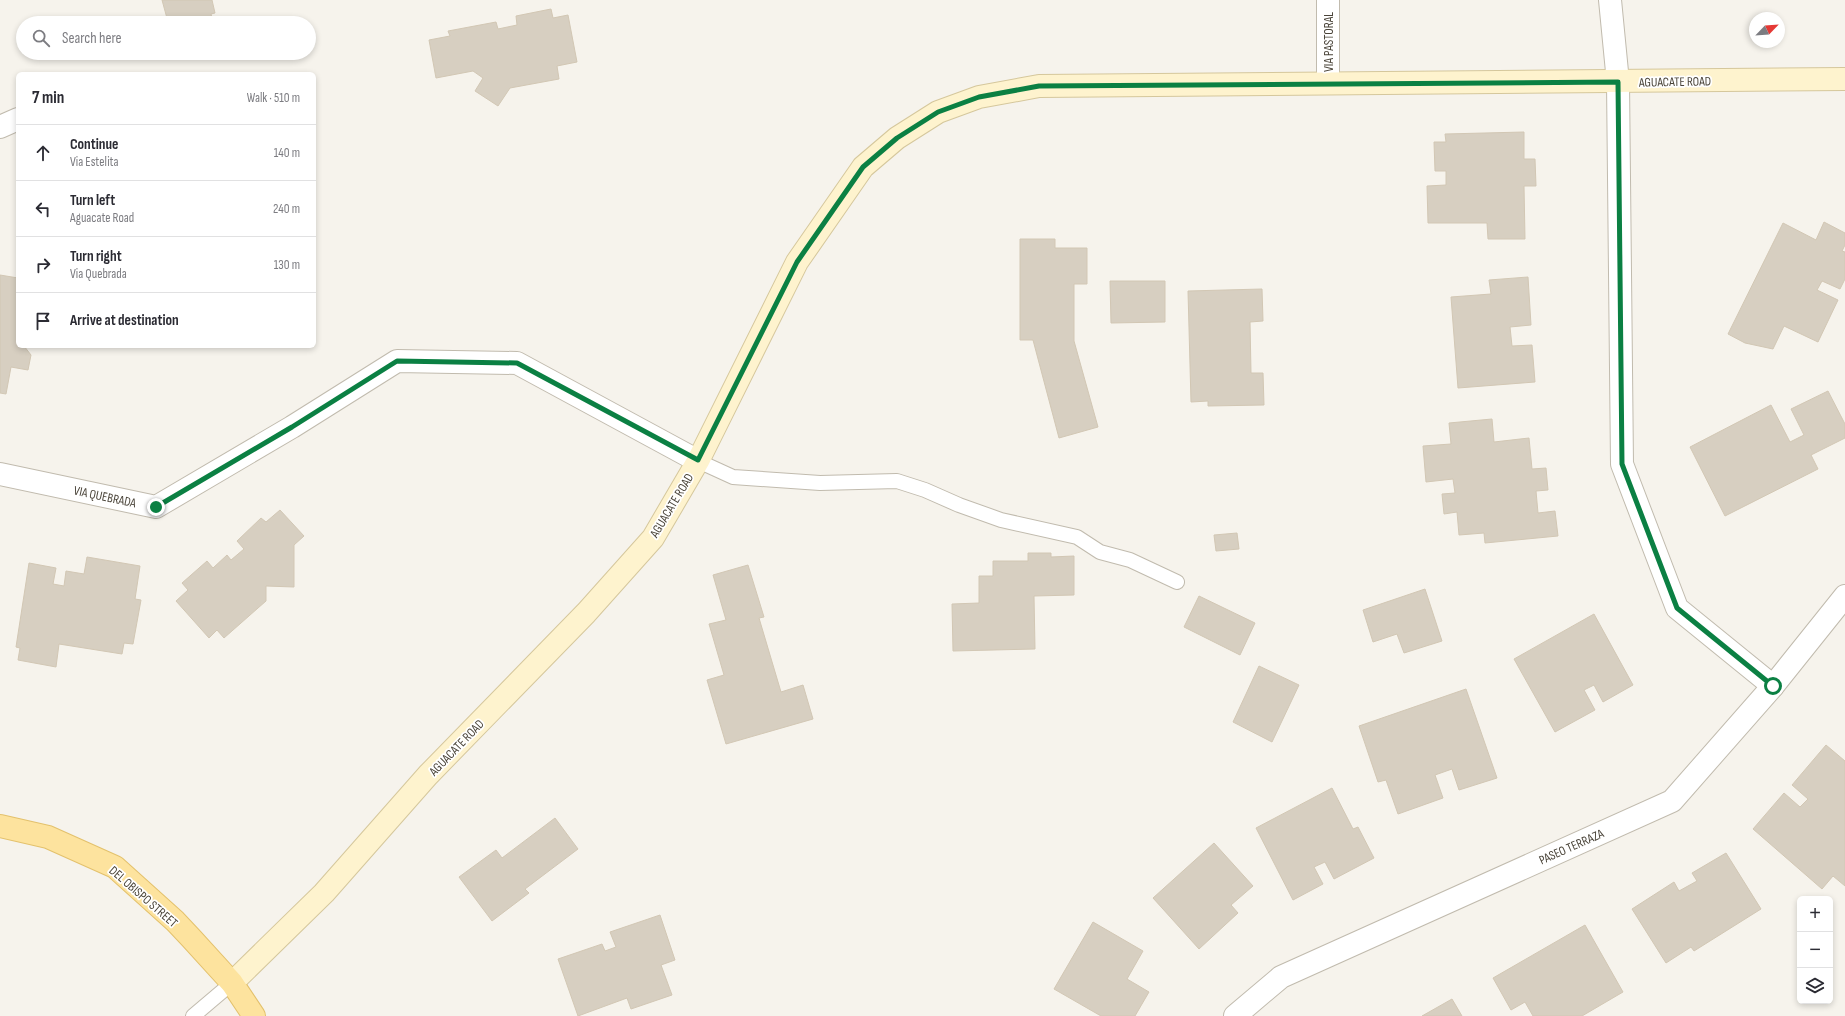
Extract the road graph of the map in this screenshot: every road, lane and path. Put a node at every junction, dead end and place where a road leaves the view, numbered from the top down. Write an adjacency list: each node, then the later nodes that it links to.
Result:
1 (1328, 0): 5 (street, VIA PASTORAL)
2 (1610, 0): 4 (street)
3 (1845, 79): 4 (street, AGUACATE ROAD)
4 (1618, 82): 5 (street, AGUACATE ROAD); 12 (street)
5 (1328, 83): 8 (street, AGUACATE ROAD)
6 (16, 120): 7 (street)
7 (0, 127)
8 (698, 460): 9 (street, VIA QUEBRADA); 10 (lane); 14 (street, AGUACATE ROAD)
9 (0, 474)
10 (1177, 582)
11 (1845, 596): 12 (street, PASEO TERRAZA)
12 (1773, 686): 17 (street, PASEO TERRAZA)
13 (0, 826): 14 (main road, DEL OBISPO STREET)
14 (232, 983): 15 (lane); 16 (main road, DEL OBISPO STREET)
15 (193, 1016)
16 (254, 1016)
17 (1235, 1016)

